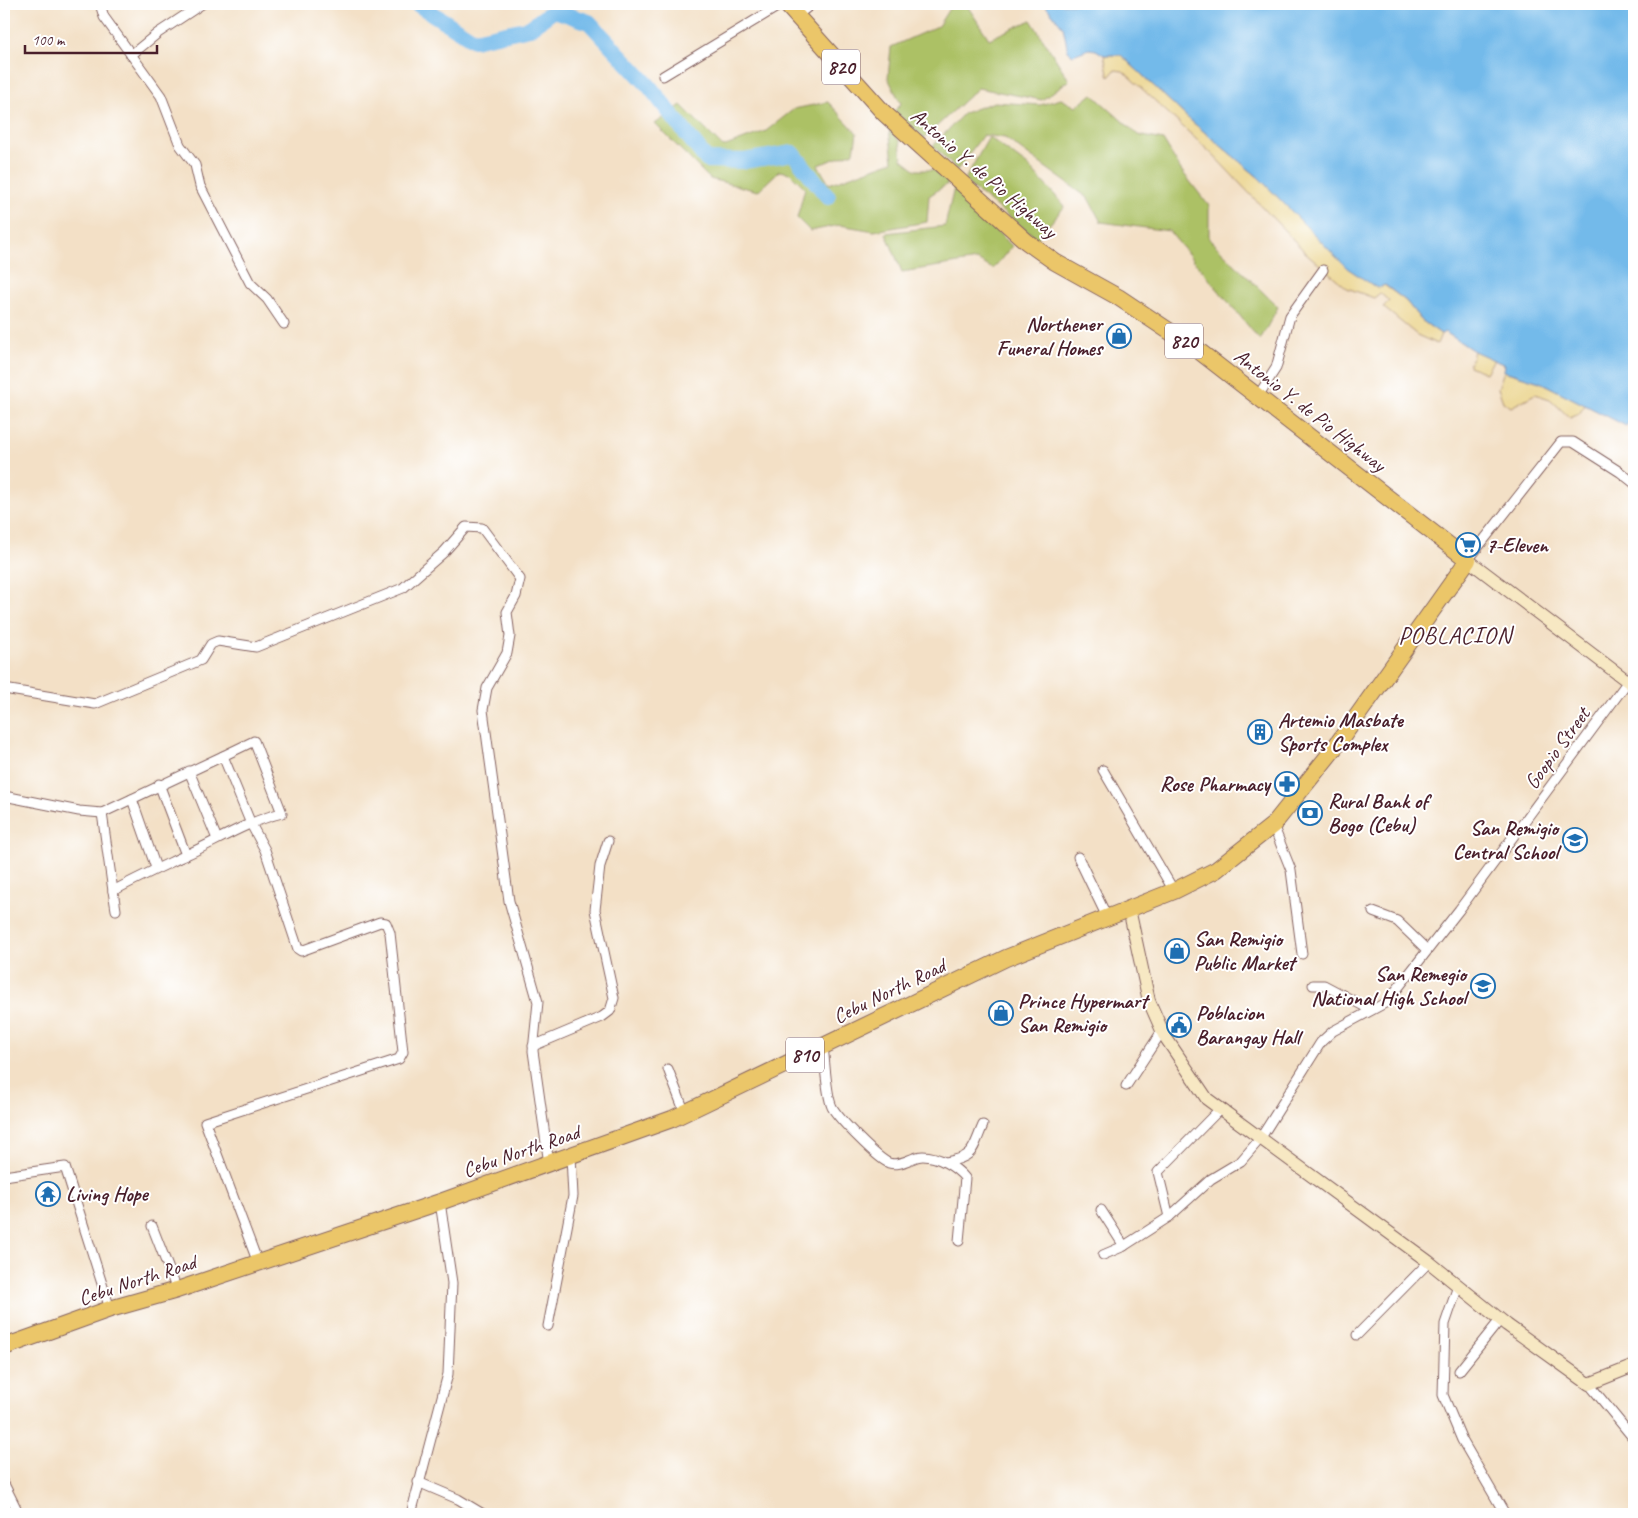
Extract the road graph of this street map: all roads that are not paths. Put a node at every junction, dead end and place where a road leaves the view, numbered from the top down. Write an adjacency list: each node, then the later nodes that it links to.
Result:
1 (100, 4): 6 (street)
2 (202, 4): 6 (street)
3 (782, 4): 7 (street)
4 (812, 4): 5 (street)
5 (791, 10): 10 (highway, Antonio Y. de Pio Highway / 820)
6 (131, 55): 9 (street)
7 (663, 76)
8 (1323, 270): 10 (street)
9 (284, 324)
10 (1258, 396): 12 (highway, Antonio Y. de Pio Highway / 820)
11 (1634, 483): 12 (street)
12 (1468, 560): 13 (street); 23 (highway, Cebu North Road / 810)
13 (1632, 680): 35 (street, Goopio Street)
14 (4, 689): 40 (street)
15 (223, 756): 17 (street); 22 (street); 22 (street)
16 (1103, 770): 30 (street)
17 (189, 771): 18 (street); 24 (street)
18 (159, 784): 20 (street); 26 (street)
19 (4, 796): 21 (street)
20 (132, 799): 21 (street); 28 (street)
21 (102, 813): 29 (street)
22 (251, 824): 24 (street); 60 (street)
23 (1273, 825): 30 (highway, Cebu North Road / 810); 36 (street)
24 (217, 840): 26 (street)
25 (608, 841): 40 (street)
26 (186, 856): 28 (street)
27 (1078, 857): 34 (street)
28 (156, 868): 29 (street)
29 (113, 891): 32 (street)
30 (1174, 891): 31 (highway, Cebu North Road / 810)
31 (1129, 909): 34 (highway, Cebu North Road / 810); 39 (street)
32 (116, 910)
33 (1374, 912): 35 (street)
34 (1107, 918): 41 (highway, Cebu North Road / 810)
35 (1427, 950): 38 (street, Goopio Street)
36 (1302, 954)
37 (1312, 986): 38 (street)
38 (1371, 1010): 47 (street, Goopio Street)
39 (1162, 1031): 43 (street); 44 (street)
40 (533, 1046): 50 (street)
41 (823, 1046): 45 (highway, Cebu North Road / 810); 49 (street)
42 (668, 1069): 45 (street)
43 (1126, 1086)
44 (1220, 1108): 47 (street); 54 (street)
45 (685, 1113): 48 (highway, Cebu North Road / 810)
46 (983, 1125): 49 (street)
47 (1260, 1139): 54 (street, Goopio Street); 59 (street)
48 (571, 1156): 50 (highway, Cebu North Road / 810); 65 (street)
49 (946, 1162): 56 (street)
50 (549, 1164): 52 (highway, Cebu North Road / 810)
51 (4, 1176): 63 (street)
52 (440, 1202): 60 (highway, Cebu North Road / 810); 72 (street)
53 (1101, 1210): 57 (street)
54 (1169, 1217): 57 (street, Goopio Street)
55 (152, 1226): 62 (street)
56 (959, 1241)
57 (1124, 1246): 58 (street, Goopio Street)
58 (1103, 1255)
59 (1429, 1262): 61 (street); 66 (street)
60 (258, 1263): 62 (highway, Cebu North Road / 810)
61 (1458, 1286): 64 (street); 77 (street)
62 (178, 1290): 63 (highway, Cebu North Road / 810)
63 (110, 1309): 67 (highway, Cebu North Road / 810)
64 (1500, 1320): 69 (street); 70 (street)
65 (548, 1326)
66 (1357, 1335)
67 (4, 1348)
68 (1634, 1366): 70 (street)
69 (1459, 1370)
70 (1589, 1384): 71 (street)
71 (1634, 1439)
72 (418, 1482): 75 (street); 76 (street)
73 (4, 1484): 74 (street)
74 (19, 1514)
75 (410, 1514)
76 (483, 1514)
77 (1506, 1514)

